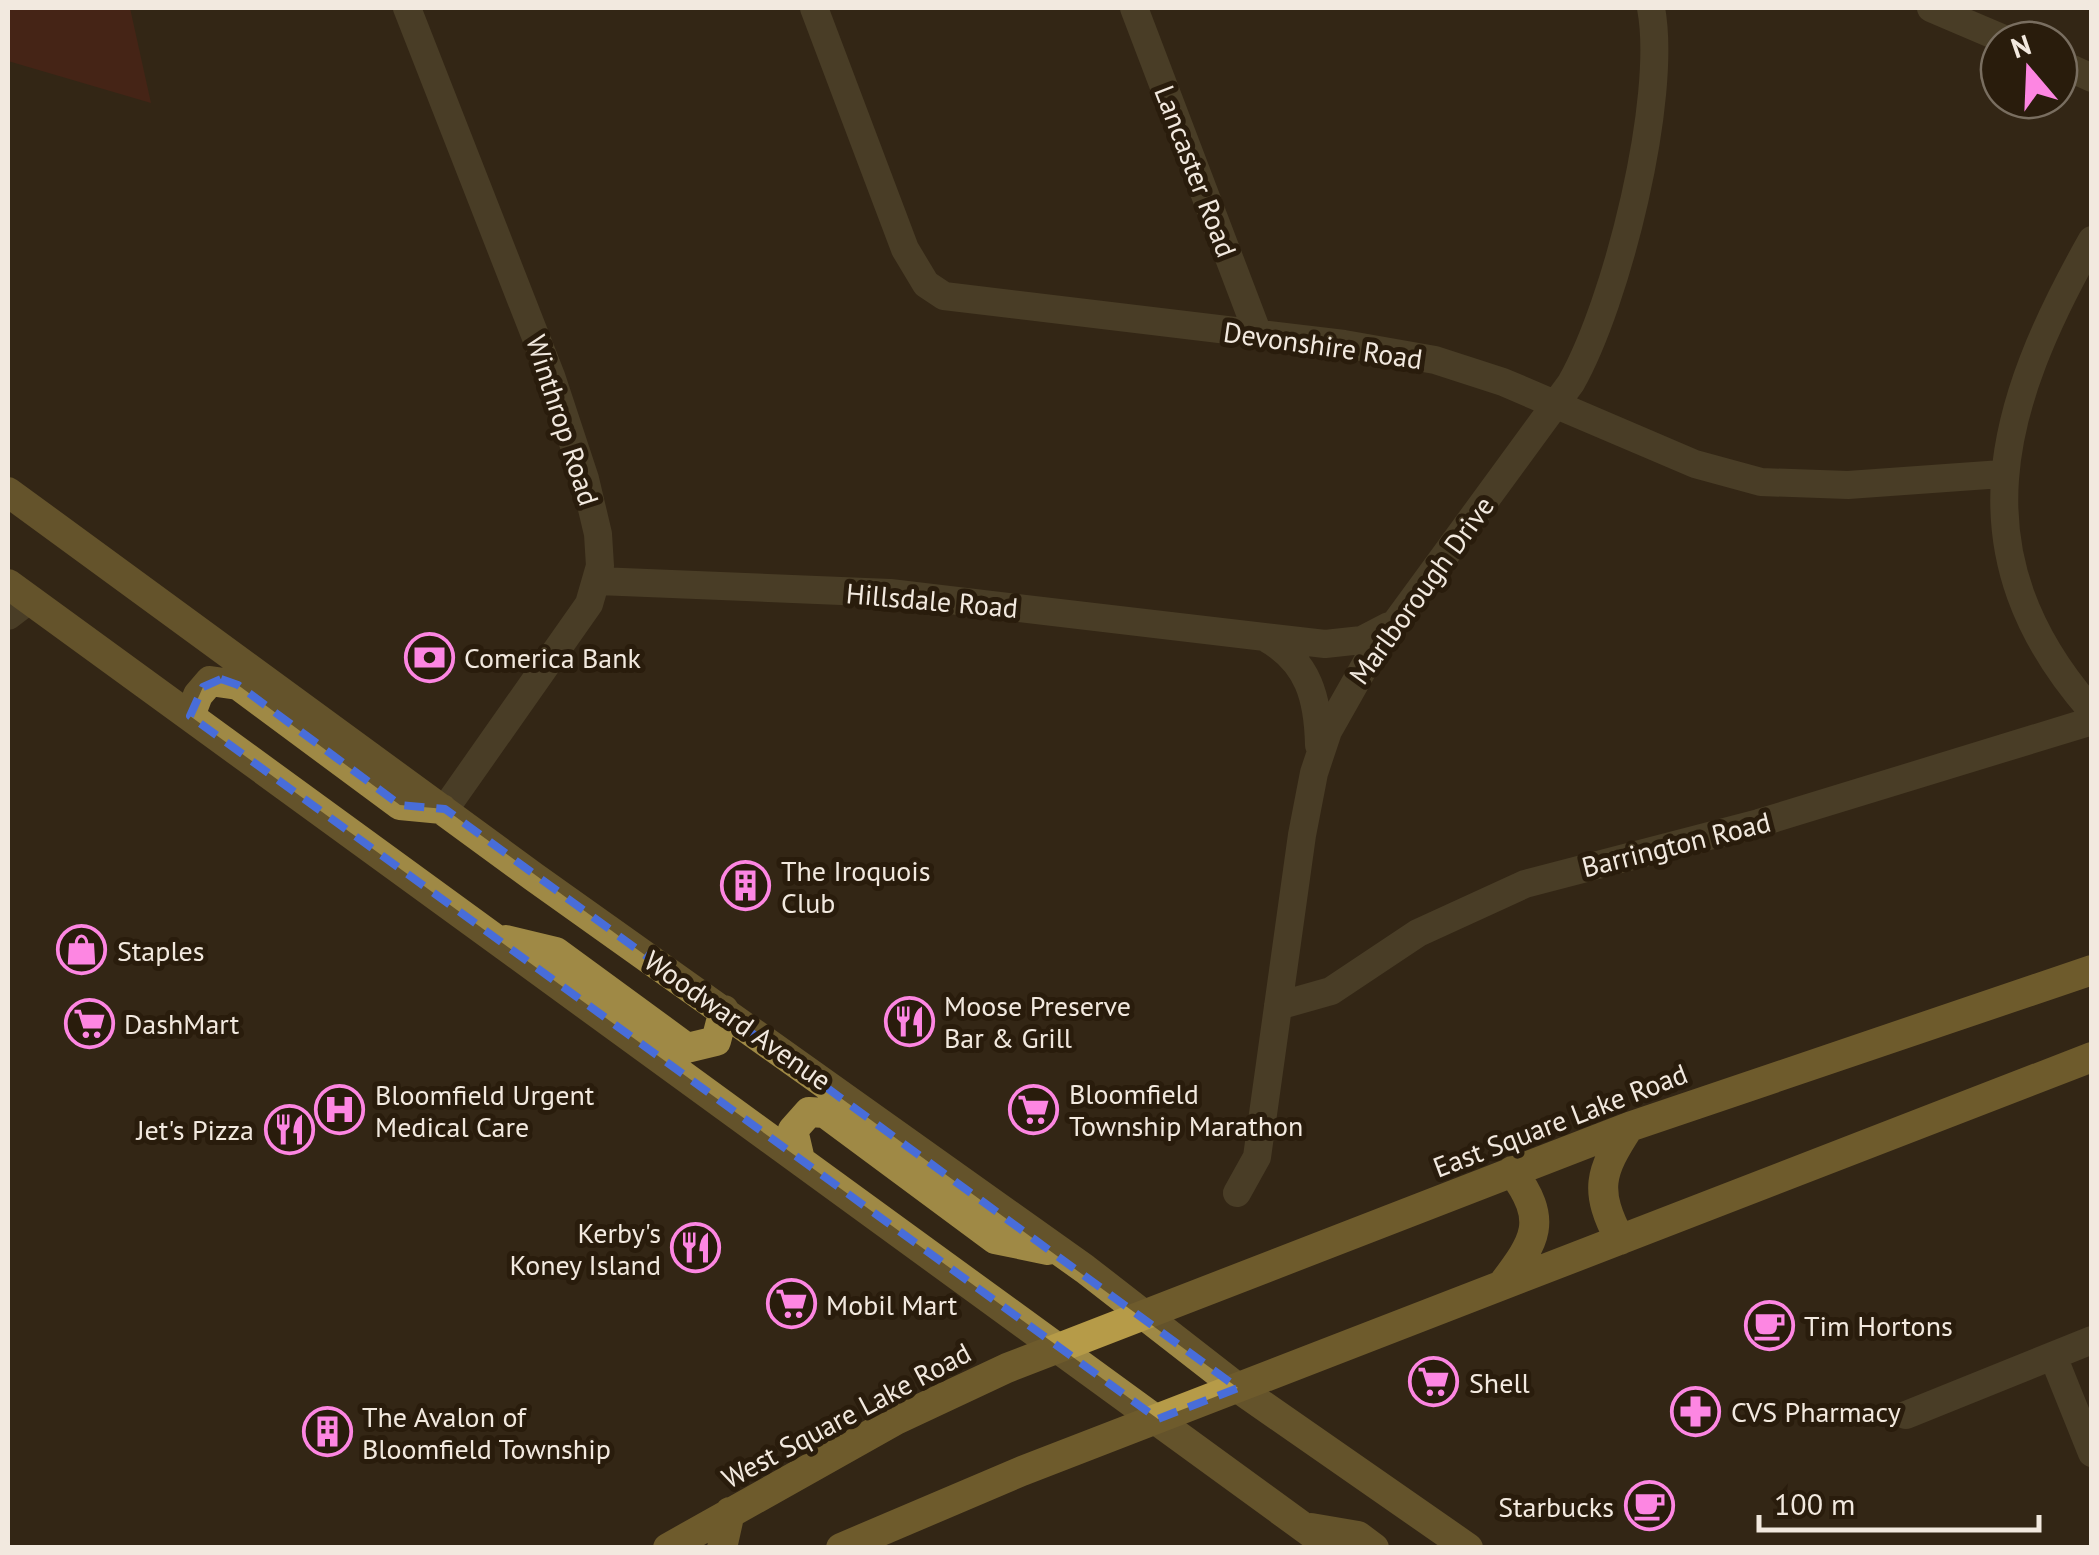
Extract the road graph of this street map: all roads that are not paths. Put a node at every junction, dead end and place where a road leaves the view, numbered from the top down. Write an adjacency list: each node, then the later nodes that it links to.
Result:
1 (407, 8): 12 (street, Winthrop Road)
2 (814, 8): 8 (street, Devonshire Road)
3 (1134, 8): 8 (street, Lancaster Road)
4 (1650, 8): 9 (street, Marlborough Drive)
5 (1930, 8): 6 (street)
6 (1979, 29)
7 (2092, 240): 10 (street)
8 (1258, 334): 9 (street, Devonshire Road)
9 (1556, 404): 10 (street, Devonshire Road); 14 (street, Marlborough Drive)
10 (2002, 474): 16 (street)
11 (8, 492): 20 (main road, Woodward Avenue)
12 (598, 581): 15 (street, Hillsdale Road); 20 (street, Winthrop Road)
13 (15, 600): 17 (main road)
14 (1396, 621): 15 (street, Hillsdale Road); 19 (street, Marlborough Drive)
15 (1265, 638): 19 (street)
16 (2092, 710)
17 (190, 716): 20 (main road); 21 (main road)
18 (2092, 721): 23 (street, Barrington Road)
19 (1319, 756): 23 (street, Marlborough Drive)
20 (446, 809): 24 (main road, Woodward Avenue)
21 (493, 938): 24 (main road); 27 (main road)
22 (2092, 970): 26 (highway, East Square Lake Road)
23 (1278, 1006): 29 (street, Marlborough Drive)
24 (724, 1010): 31 (main road, Woodward Avenue)
25 (2092, 1058): 30 (highway)
26 (1629, 1127): 28 (highway, East Square Lake Road); 30 (highway)
27 (800, 1160): 31 (main road); 35 (main road)
28 (1512, 1172): 32 (highway); 33 (highway, East Square Lake Road)
29 (1237, 1194)
30 (1620, 1240): 32 (highway)
31 (1060, 1253): 33 (main road, Woodward Avenue)
32 (1502, 1286): 37 (highway)
33 (1141, 1315): 35 (highway, East Square Lake Road); 37 (main road, Woodward Avenue)
34 (2092, 1340): 36 (street)
35 (1058, 1347): 39 (main road); 41 (highway, West Square Lake Road)
36 (2053, 1356): 38 (street); 40 (street)
37 (1238, 1388): 39 (highway); 48 (main road, Woodward Avenue)
38 (1906, 1415)
39 (1158, 1419): 42 (main road); 45 (highway)
40 (2092, 1453)
41 (730, 1512): 43 (highway, West Square Lake Road); 44 (highway)
42 (1303, 1526): 46 (main road); 47 (main road)
43 (668, 1548)
44 (722, 1548)
45 (842, 1548)
46 (1332, 1548)
47 (1374, 1548)
48 (1468, 1548)

